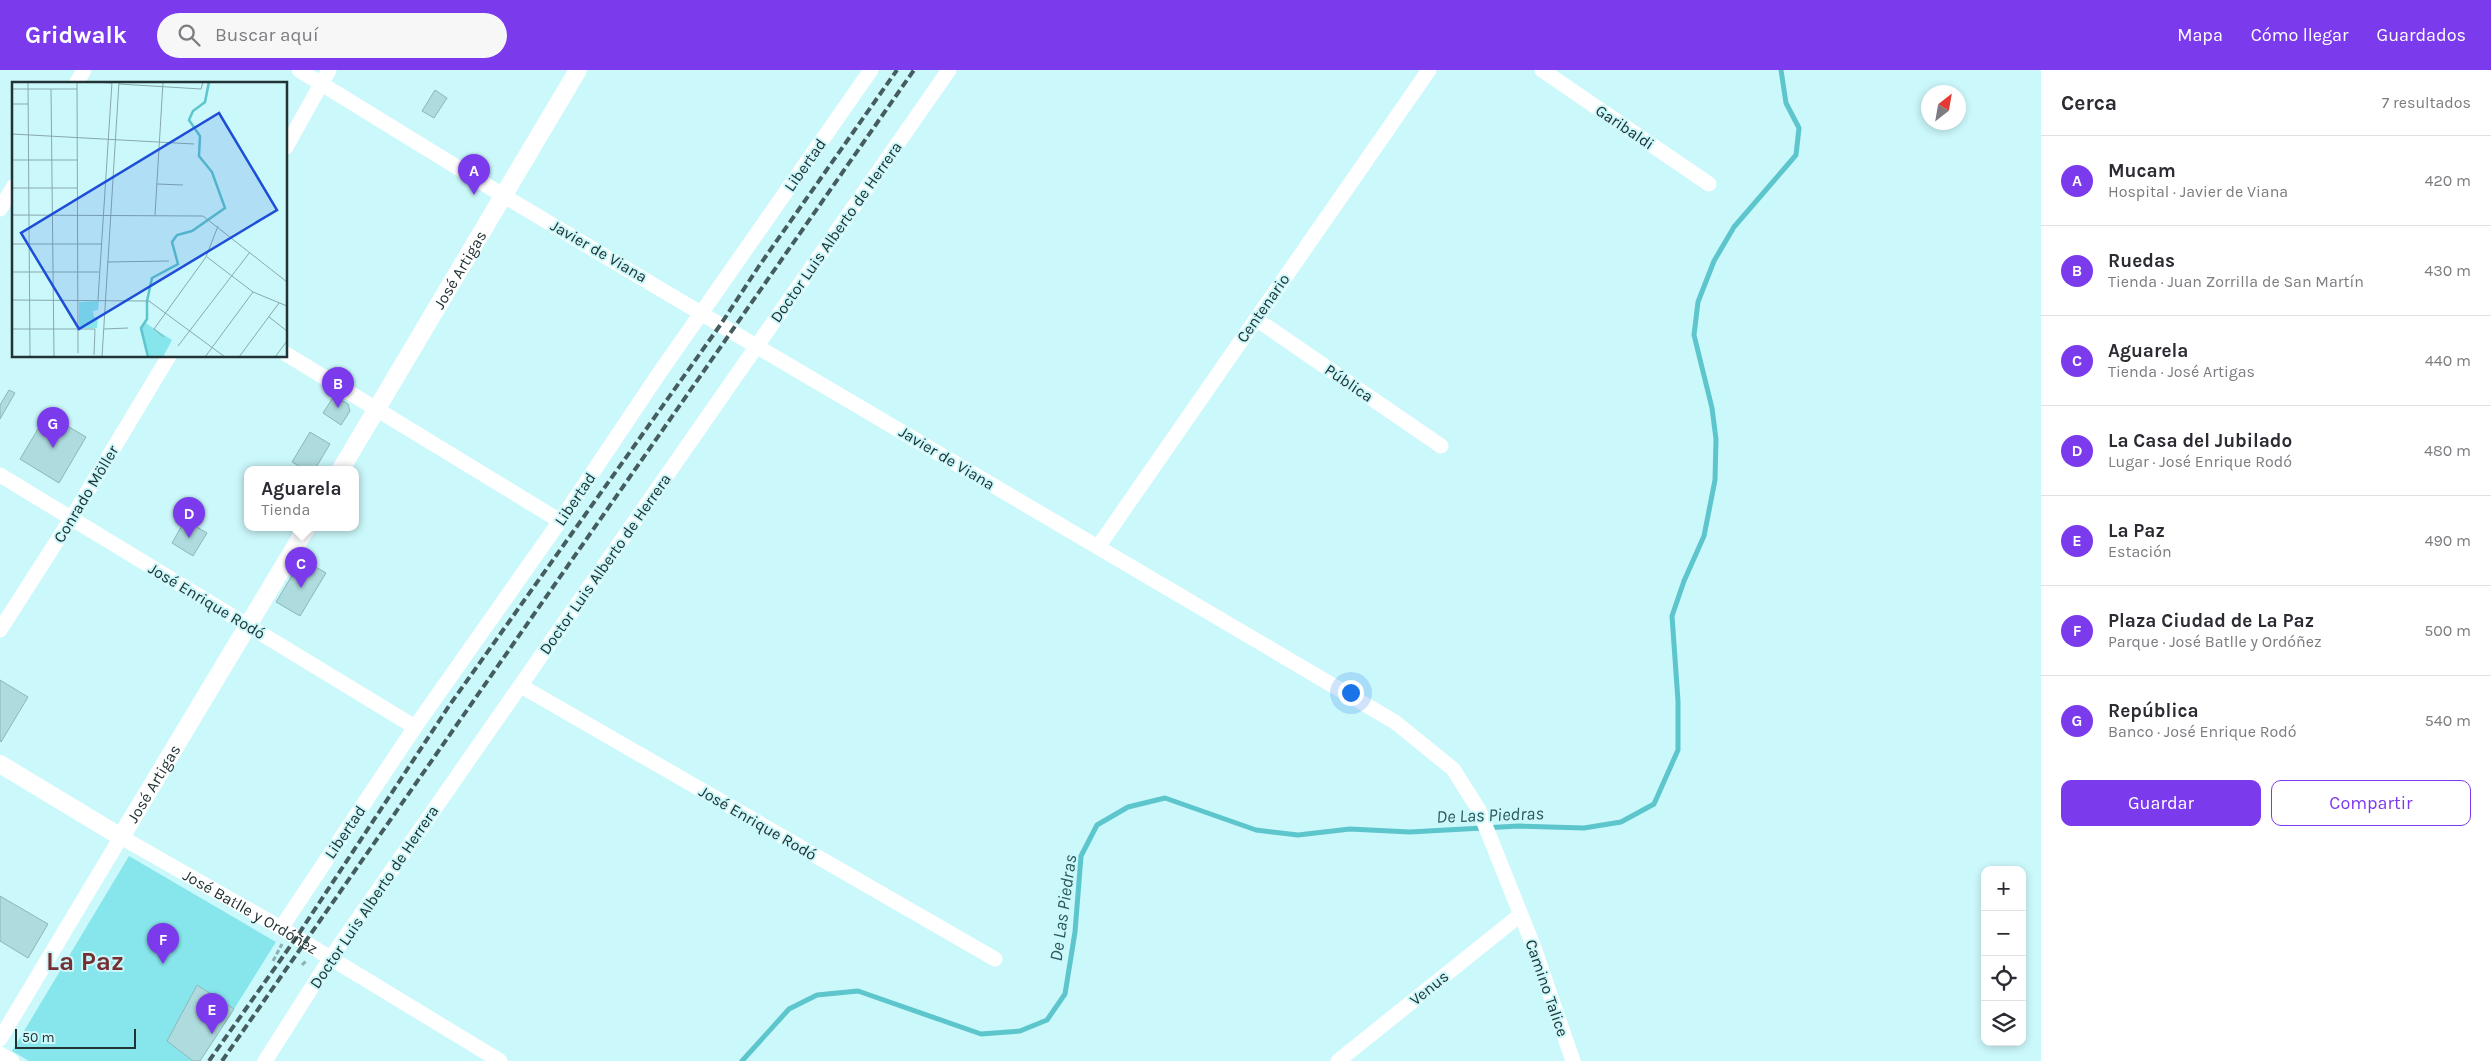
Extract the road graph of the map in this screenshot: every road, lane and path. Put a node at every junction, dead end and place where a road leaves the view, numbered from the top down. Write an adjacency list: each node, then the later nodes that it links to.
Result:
1 (84, 70): 9 (street)
2 (299, 70): 8 (street, Javier de Viana)
3 (578, 70): 13 (street, José Artigas)
4 (871, 70): 15 (street, Libertad)
5 (949, 70): 17 (street, Doctor Luis Alberto de Herrera)
6 (1429, 70): 16 (street, Centenario)
7 (1542, 70): 11 (street, Garibaldi)
8 (325, 77): 10 (street); 13 (street, Javier de Viana)
9 (77, 82)
10 (288, 143)
11 (1709, 184)
12 (10, 187): 14 (street)
13 (504, 196): 15 (street, Javier de Viana); 20 (street, José Artigas)
14 (0, 209)
15 (702, 312): 17 (street, Javier de Viana); 25 (street, Libertad)
16 (1256, 319): 21 (street, Pública); 27 (street, Centenario)
17 (756, 346): 27 (street, Javier de Viana); 30 (street, Doctor Luis Alberto de Herrera)
18 (288, 355): 20 (street)
19 (168, 358): 24 (street, Conrado Möller)
20 (377, 409): 22 (street, José Artigas); 25 (street)
21 (1442, 446)
22 (343, 466)
23 (0, 475): 24 (street, José Enrique Rodó)
24 (72, 519): 28 (street, José Enrique Rodó); 29 (street, Conrado Möller)
25 (560, 521): 31 (street, Libertad)
26 (305, 531): 28 (street, José Artigas)
27 (1098, 547): 34 (street, Javier de Viana)
28 (248, 625): 31 (street, José Enrique Rodó); 33 (street, José Artigas)
29 (0, 630)
30 (521, 686): 36 (street, Doctor Luis Alberto de Herrera); 37 (street, José Enrique Rodó)
31 (415, 727): 35 (street, Libertad)
32 (0, 764): 33 (street, José Batlle y Ordóñez)
33 (121, 837): 35 (street, José Batlle y Ordóñez); 38 (street, José Artigas)
34 (1520, 915): 43 (street, Venus); 44 (street, Camino Talice)
35 (280, 928): 36 (street, José Batlle y Ordóñez)
36 (330, 959): 41 (street, Doctor Luis Alberto de Herrera); 42 (street, José Batlle y Ordóñez)
37 (995, 959)
38 (0, 1039)
39 (0, 1054): 40 (street)
40 (12, 1061)
41 (264, 1061)
42 (500, 1061)
43 (1338, 1061)
44 (1573, 1061)

